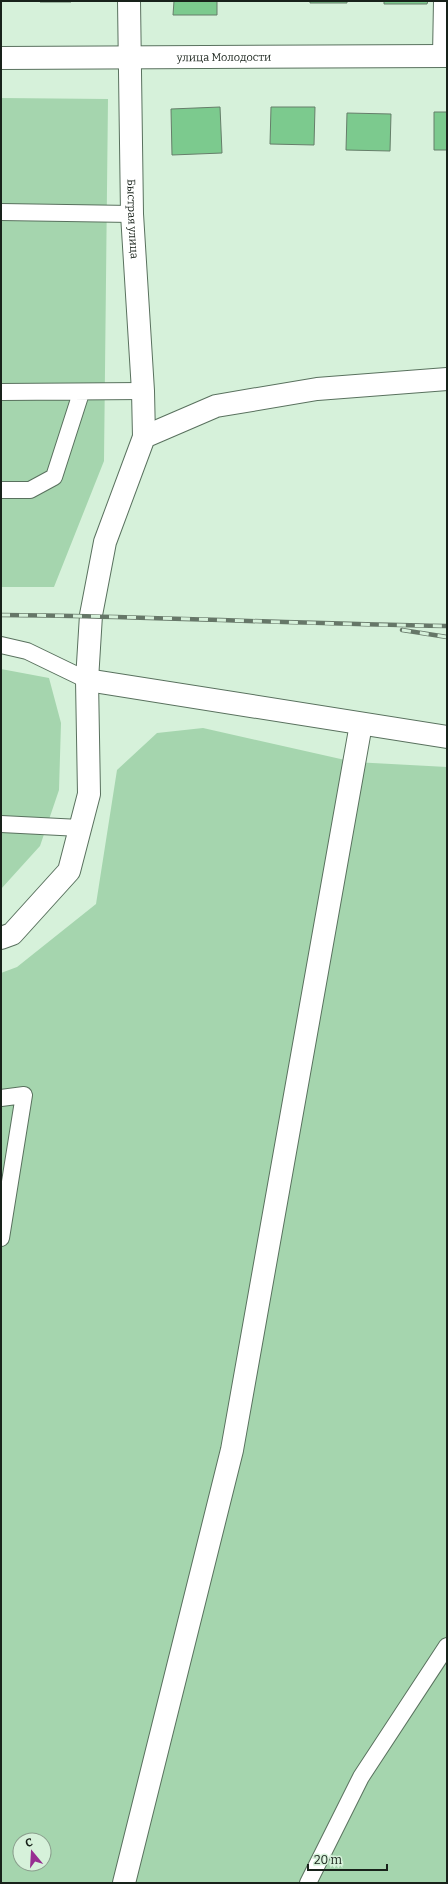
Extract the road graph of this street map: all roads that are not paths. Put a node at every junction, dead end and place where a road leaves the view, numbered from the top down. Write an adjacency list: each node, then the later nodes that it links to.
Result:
1 (129, 1): 5 (street, Быстрая улица)
2 (442, 1): 3 (lane)
3 (444, 56): 5 (street, улица Молодости)
4 (1, 58): 5 (street, улица Молодости)
5 (130, 58): 7 (street, Быстрая улица)
6 (1, 212): 7 (lane)
7 (132, 214): 9 (street, Быстрая улица)
8 (447, 379): 12 (street)
9 (143, 391): 11 (lane); 12 (street, Быстрая улица)
10 (1, 392): 11 (lane)
11 (81, 393): 13 (lane)
12 (144, 437): 15 (street)
13 (1, 490)
14 (1, 644): 15 (lane)
15 (87, 680): 16 (street); 19 (street)
16 (361, 724): 17 (street); 24 (street)
17 (447, 737)
18 (1, 824): 19 (lane)
19 (80, 828): 20 (street)
20 (1, 938)
21 (1, 1098): 22 (lane)
22 (1, 1238)
23 (447, 1646): 25 (lane)
24 (124, 1883)
25 (308, 1883)

